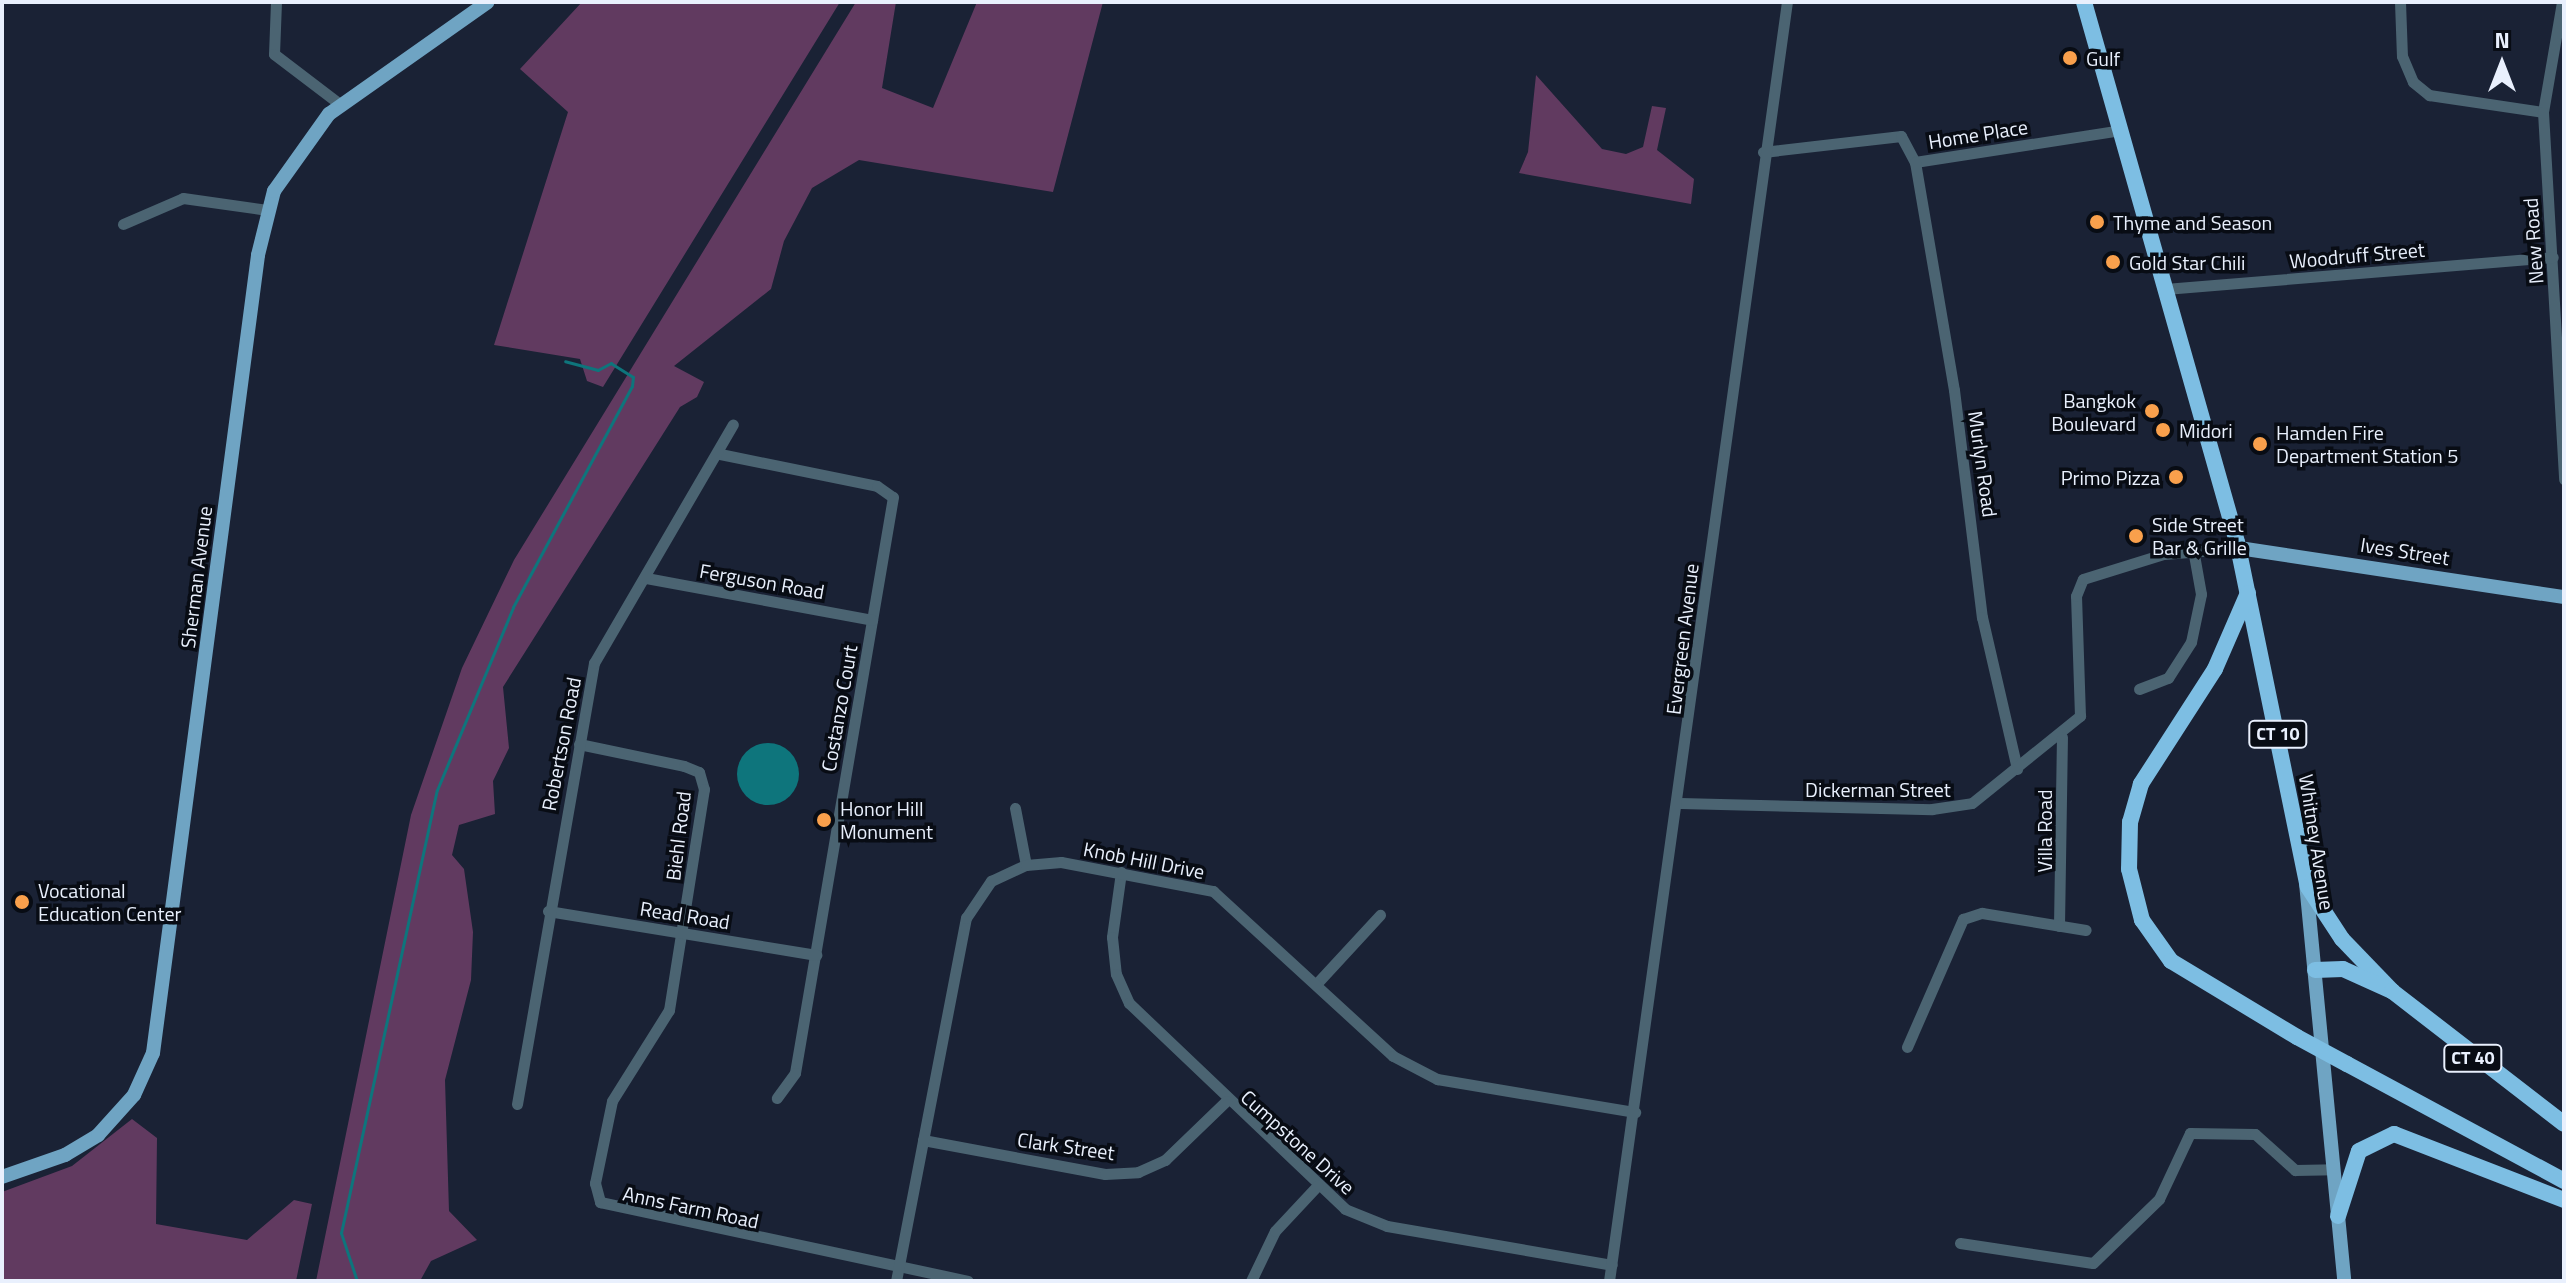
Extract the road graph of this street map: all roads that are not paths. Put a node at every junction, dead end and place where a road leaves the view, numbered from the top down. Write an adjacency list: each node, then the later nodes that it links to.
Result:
1 (276, 2): 7 (street)
2 (488, 2): 7 (main road, Sherman Avenue)
3 (1787, 2): 10 (street, Evergreen Avenue)
4 (2084, 2): 9 (highway, Whitney Avenue / CT 10)
5 (2400, 2): 8 (street)
6 (2562, 2): 8 (street, New Road)
7 (341, 105): 12 (main road, Sherman Avenue)
8 (2543, 112): 14 (street, New Road)
9 (2121, 130): 11 (street, Home Place); 15 (highway, Whitney Avenue / CT 10)
10 (1763, 152): 11 (street, Home Place); 29 (street, Evergreen Avenue)
11 (1915, 162): 28 (street, Murlyn Road)
12 (267, 210): 13 (street); 51 (main road, Sherman Avenue)
13 (123, 224)
14 (2553, 257): 15 (street, Woodruff Street); 18 (street, New Road)
15 (2165, 289): 19 (highway, Whitney Avenue / CT 10)
16 (733, 424): 17 (street, Robertson Road)
17 (720, 454): 21 (street, Robertson Road); 24 (street, Costanzo Court)
18 (2564, 479)
19 (2239, 548): 20 (street, Dickerman Street); 22 (highway, Whitney Avenue / CT 10); 23 (main road, Ives Street)
20 (2193, 549): 25 (street); 26 (street, Dickerman Street)
21 (646, 578): 24 (street, Ferguson Road); 27 (street, Robertson Road)
22 (2248, 593): 33 (highway, Whitney Avenue / CT 10); 52 (highway, bridge)
23 (2564, 597)
24 (872, 620): 39 (street, Costanzo Court)
25 (2139, 689)
26 (2062, 737): 28 (street, Dickerman Street); 36 (street, Villa Road)
27 (579, 744): 34 (street, Robertson Road); 38 (street, Biehl Road)
28 (2017, 769): 29 (street, Dickerman Street)
29 (1680, 803): 47 (street, Evergreen Avenue)
30 (1015, 808): 31 (street)
31 (1026, 865): 32 (street, Knob Hill Drive); 49 (street, Knob Hill Drive)
32 (1121, 872): 41 (street, Knob Hill Drive); 45 (street, Cumpstone Drive)
33 (2305, 875): 40 (main road, Whitney Avenue / CT 10); 42 (highway)
34 (548, 911): 38 (street, Read Road); 46 (street, Robertson Road)
35 (1380, 915): 41 (street)
36 (2059, 926): 37 (street); 43 (street)
37 (2086, 930)
38 (683, 933): 39 (street, Read Road); 58 (street, Anns Farm Road)
39 (816, 955): 44 (street, Costanzo Court)
40 (2315, 970): 42 (highway); 50 (main road, Whitney Avenue / CT 10)
41 (1319, 981): 47 (street, Knob Hill Drive)
42 (2392, 991): 48 (highway, CT 40)
43 (1907, 1047)
44 (777, 1098)
45 (1226, 1101): 49 (street, Clark Street); 53 (street, Cumpstone Drive)
46 (517, 1104)
47 (1635, 1112): 57 (street, Evergreen Avenue)
48 (2561, 1122)
49 (923, 1140): 58 (street, Knob Hill Drive)
50 (2334, 1169): 55 (main road, Whitney Avenue / CT 10); 56 (street)
51 (2, 1177)
52 (2558, 1178)
53 (1317, 1186): 57 (street, Cumpstone Drive); 61 (street)
54 (2558, 1197): 55 (highway)
55 (2338, 1216): 63 (main road, Whitney Avenue / CT 10)
56 (1960, 1243)
57 (1612, 1265): 62 (street, Evergreen Avenue)
58 (899, 1268): 59 (street, Knob Hill Drive); 60 (street, Anns Farm Road)
59 (896, 1281)
60 (968, 1281)
61 (1251, 1281)
62 (1609, 1281)
63 (2344, 1281)

